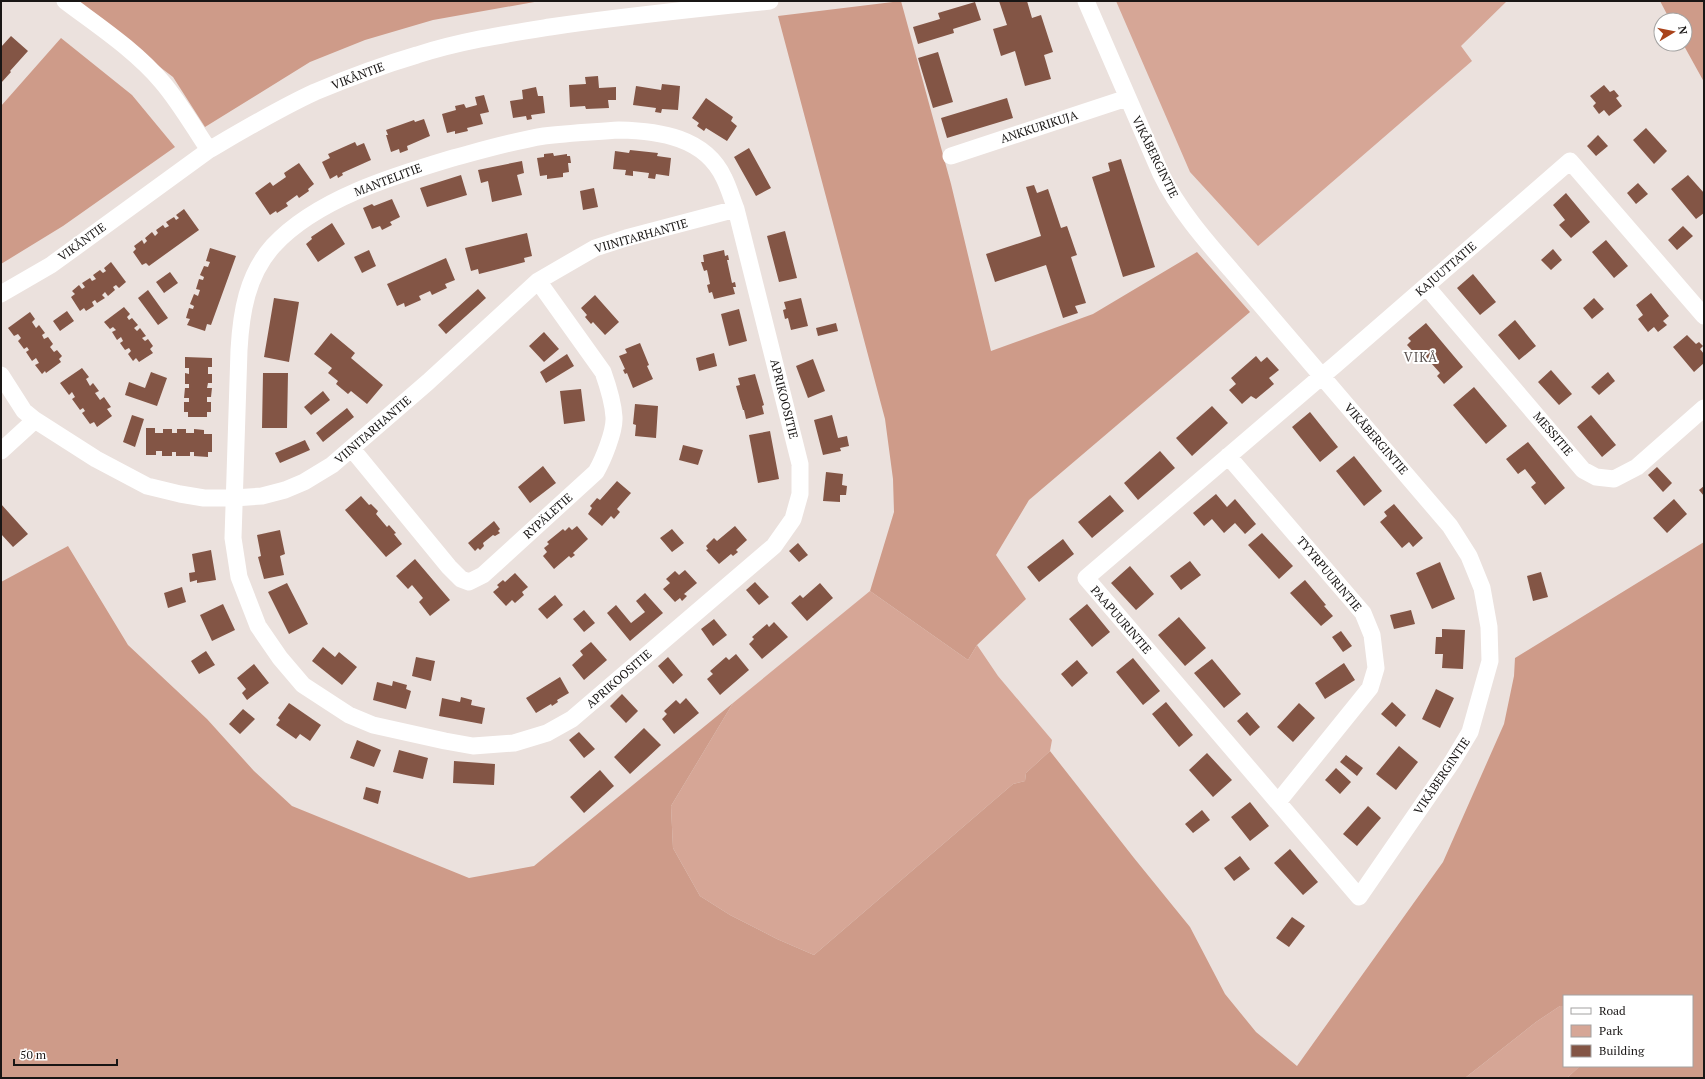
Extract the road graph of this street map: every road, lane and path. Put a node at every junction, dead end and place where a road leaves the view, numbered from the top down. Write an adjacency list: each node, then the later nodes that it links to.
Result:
1 (66, 1): 5 (street)
2 (770, 1): 5 (street, VIKÅNTIE)
3 (1086, 1): 4 (street, VIKÅBERGINTIE)
4 (1127, 98): 6 (street, ANKKURIKUJA); 13 (street, VIKÅBERGINTIE)
5 (208, 150): 10 (street, VIKÅNTIE)
6 (951, 156)
7 (736, 210): 8 (street, VIINITARHANTIE); 19 (street, MANTELITIE); 19 (street, APRIKOOSITIE)
8 (538, 281): 16 (street, VIINITARHANTIE); 16 (street, RYPÄLETIE)
9 (1426, 286): 11 (street, KAJUUTTATIE); 13 (street, KAJUUTTATIE); 14 (street, MESSITIE)
10 (1, 294)
11 (1704, 316)
12 (1, 375): 15 (street, VIINITARHANTIE)
13 (1322, 376): 18 (street, PAAPUURINTIE); 21 (street, VIKÅBERGINTIE)
14 (1704, 408)
15 (35, 420): 17 (street); 19 (street, VIINITARHANTIE)
16 (352, 449): 19 (street, VIINITARHANTIE)
17 (1, 451)
18 (1228, 456): 20 (street, TYYRPUURINTIE); 20 (street, PAAPUURINTIE)
19 (234, 498)
20 (1278, 802): 21 (street, PAAPUURINTIE)
21 (1359, 897)

